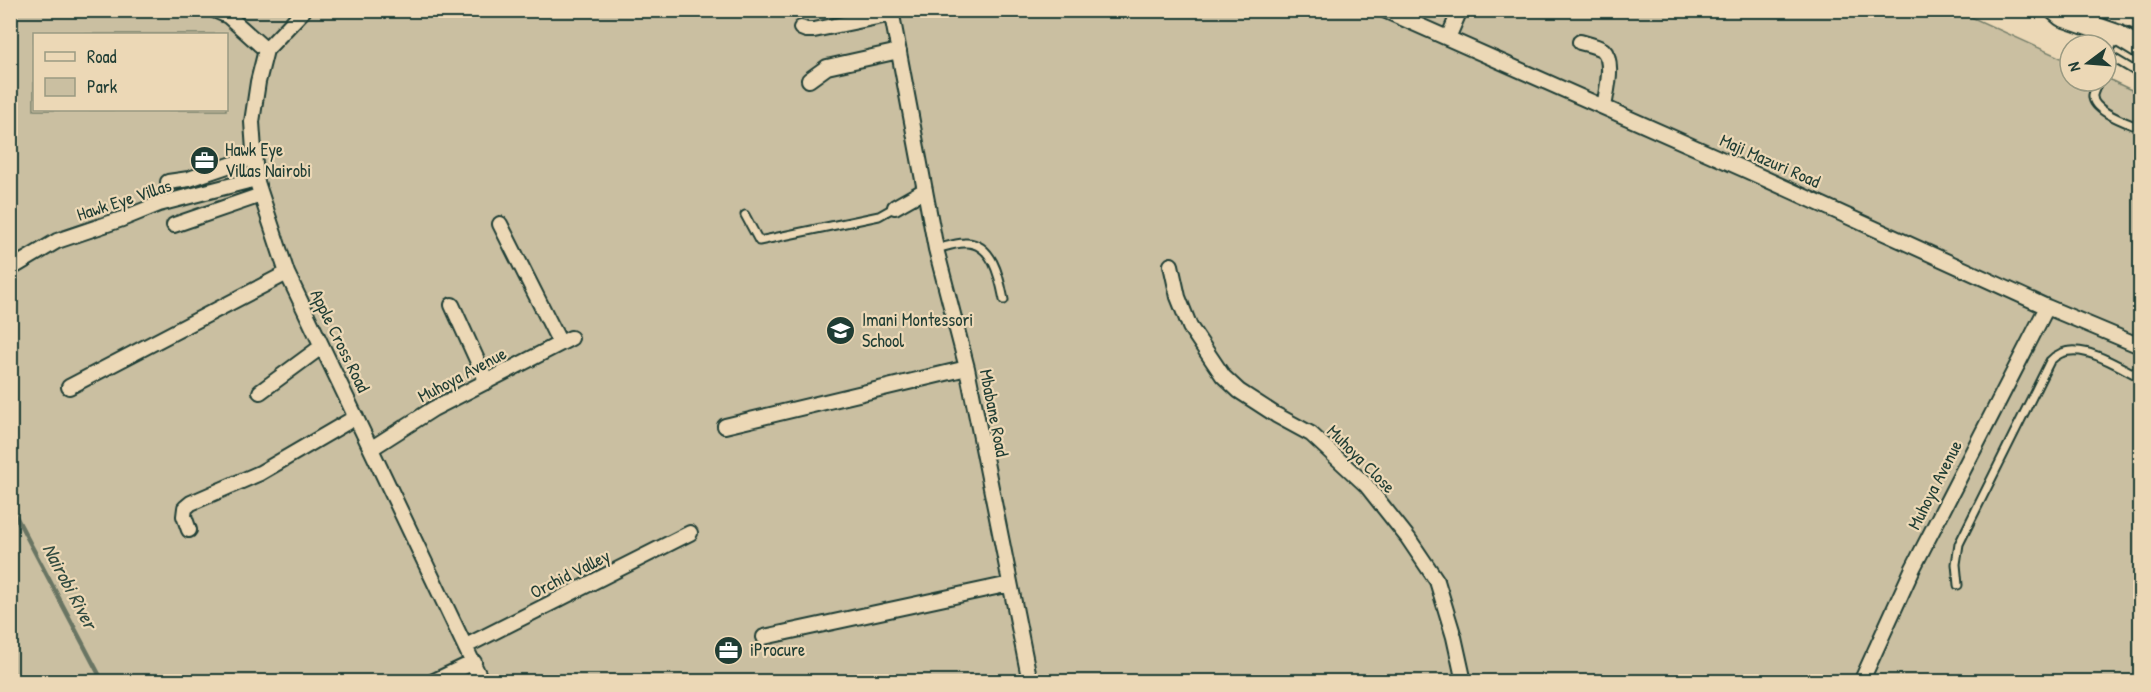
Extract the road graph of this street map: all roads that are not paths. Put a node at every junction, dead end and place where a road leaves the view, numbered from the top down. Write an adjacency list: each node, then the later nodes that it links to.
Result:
1 (214, 10): 15 (street)
2 (304, 10): 15 (street, Apple Cross Road)
3 (1384, 10): 12 (street, Maji Mazuri Road)
4 (1460, 10): 12 (street)
5 (2055, 10): 10 (main road)
6 (2113, 10): 8 (main road)
7 (891, 12): 9 (street); 16 (street, Mbabane Road)
8 (2140, 20)
9 (801, 28)
10 (2111, 33)
11 (2118, 36): 14 (main road)
12 (1448, 38): 21 (street, Maji Mazuri Road)
13 (1580, 42): 21 (street)
14 (2140, 49)
15 (266, 50): 23 (street, Apple Cross Road)
16 (899, 51): 19 (street); 26 (street, Mbabane Road)
17 (2118, 63): 18 (lane)
18 (2140, 74)
19 (809, 80)
20 (2094, 93): 22 (lane)
21 (1604, 107): 38 (street, Maji Mazuri Road)
22 (2140, 128)
23 (254, 157): 24 (street, Apple Cross Road); 25 (street)
24 (256, 179): 27 (street, Apple Cross Road); 34 (street, Hawk Eye Villas)
25 (168, 182)
26 (925, 190): 28 (street); 32 (street, Mbabane Road)
27 (261, 195): 31 (street); 35 (street, Apple Cross Road)
28 (895, 207): 29 (lane)
29 (746, 215)
30 (500, 224): 43 (street, Muhoya Avenue)
31 (174, 225)
32 (936, 249): 36 (lane); 41 (street, Mbabane Road)
33 (1171, 265): 59 (street, Muhoya Close)
34 (10, 269)
35 (287, 273): 39 (street, Apple Cross Road); 44 (street)
36 (1004, 300)
37 (452, 305): 43 (street)
38 (2047, 307): 40 (street, Maji Mazuri Road); 60 (street, Muhoya Avenue)
39 (321, 346): 45 (street); 46 (street, Apple Cross Road)
40 (2140, 346)
41 (967, 368): 47 (street); 51 (street, Mbabane Road)
42 (2140, 377): 52 (lane)
43 (487, 382): 48 (street, Muhoya Avenue)
44 (69, 387)
45 (260, 392)
46 (356, 417): 48 (street, Apple Cross Road); 49 (street)
47 (725, 426)
48 (372, 448): 54 (street, Apple Cross Road)
49 (189, 530)
50 (690, 533): 54 (street, Orchid Valley)
51 (1010, 584): 53 (street); 58 (street, Mbabane Road)
52 (1958, 585)
53 (764, 637)
54 (466, 646): 55 (street, Apple Cross Road)
55 (474, 662): 56 (street); 57 (street, Apple Cross Road)
56 (432, 681)
57 (482, 681)
58 (1030, 681)
59 (1464, 681)
60 (1860, 681)

